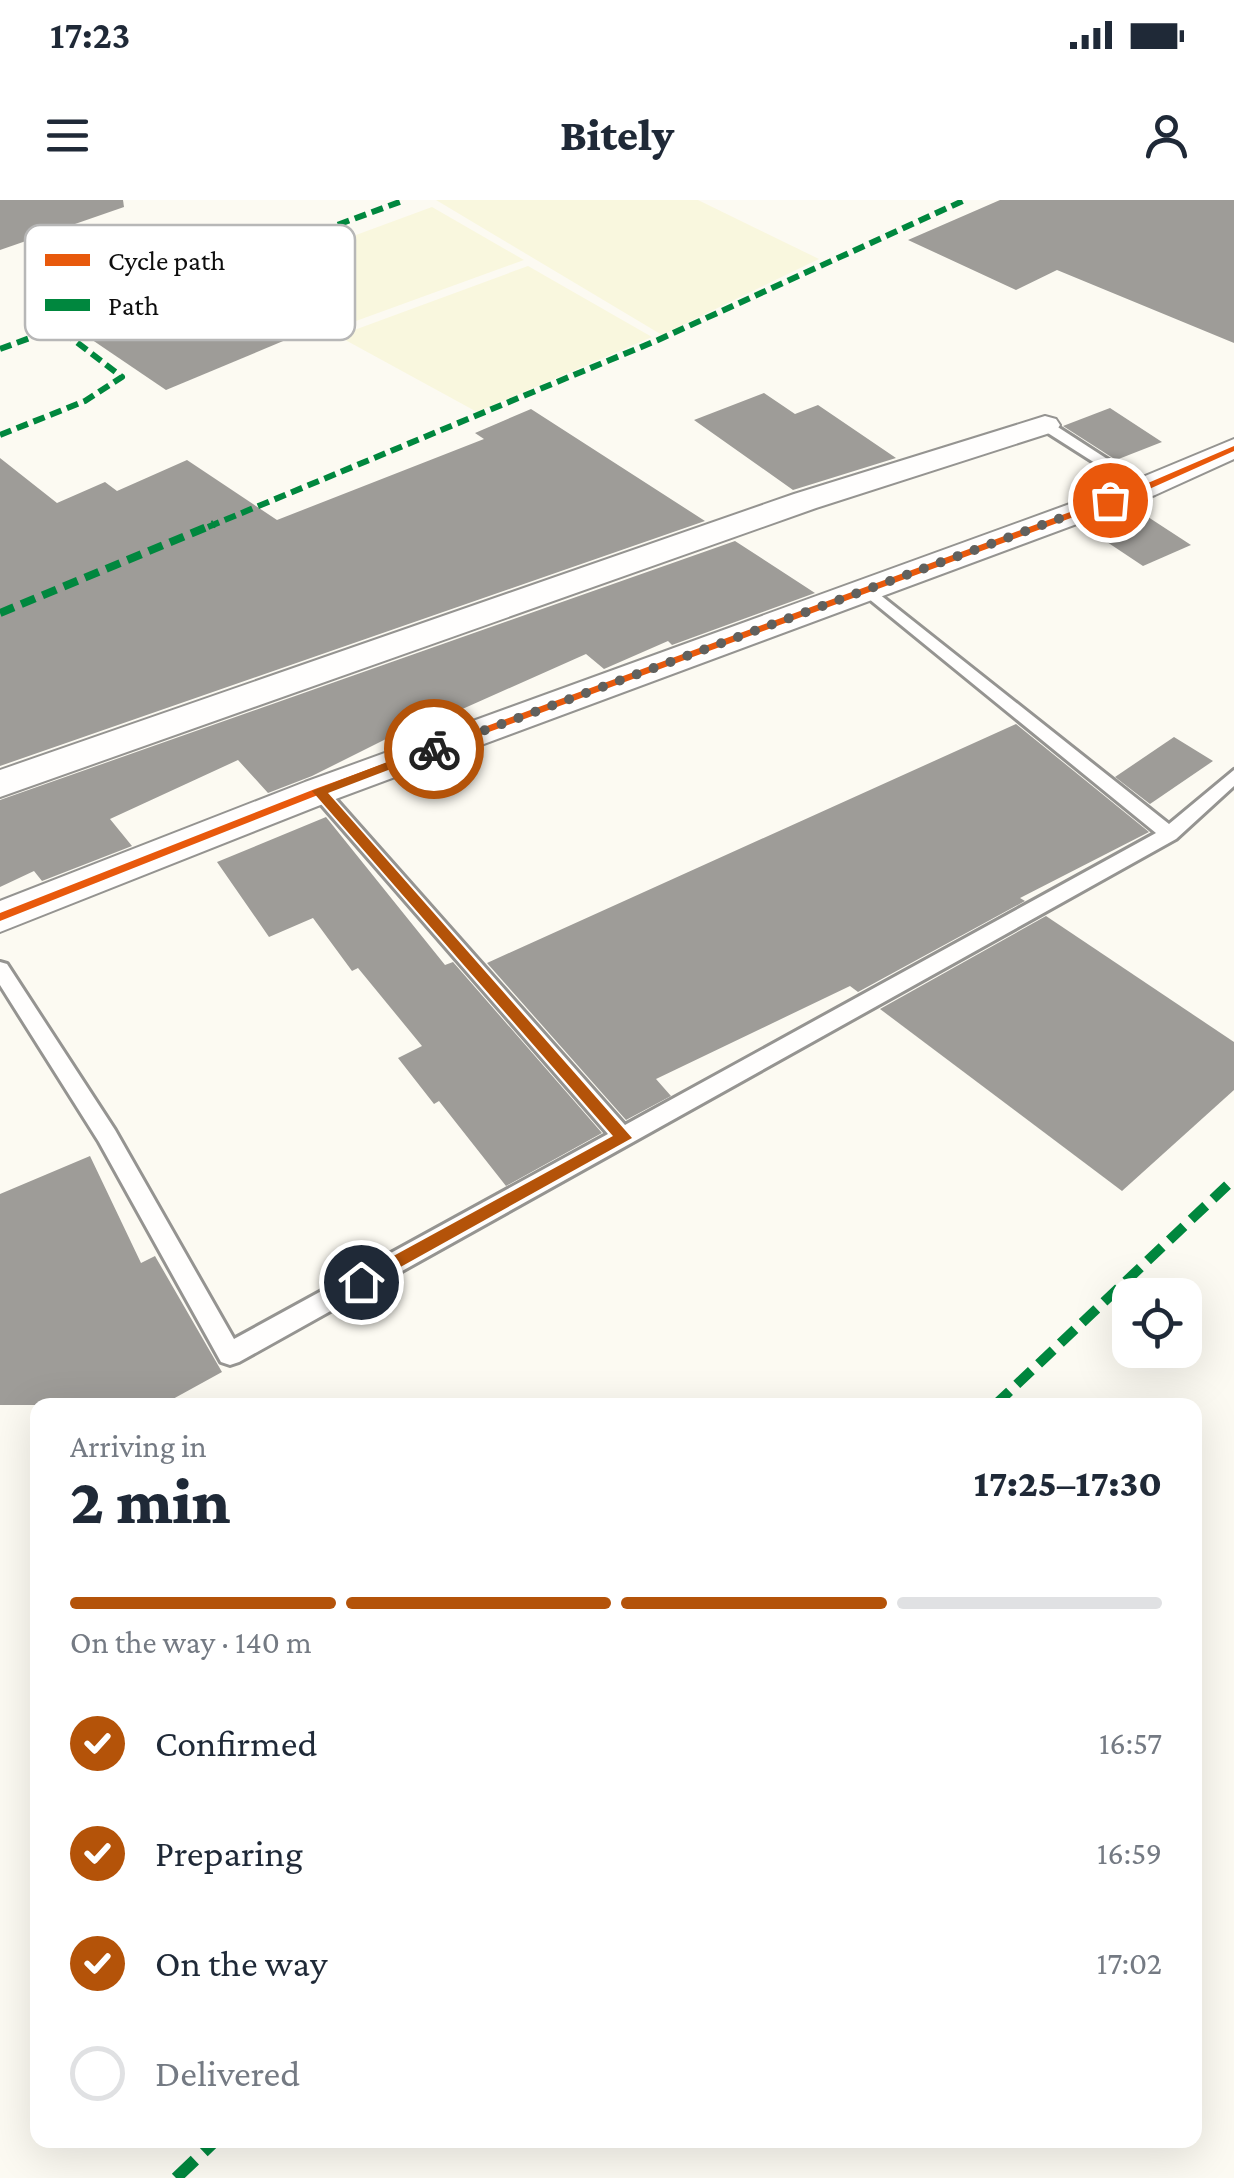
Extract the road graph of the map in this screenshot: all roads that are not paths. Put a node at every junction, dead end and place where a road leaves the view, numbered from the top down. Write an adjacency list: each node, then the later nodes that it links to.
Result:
1 (1045, 425): 3 (lane); 6 (street)
2 (1234, 448): 3 (street)
3 (1144, 488): 4 (street)
4 (869, 591): 7 (street); 8 (lane)
5 (1234, 776): 8 (lane)
6 (0, 784)
7 (319, 791): 9 (street); 11 (lane)
8 (1169, 834): 11 (lane)
9 (0, 917)
10 (0, 969): 11 (lane)
11 (624, 1138)

